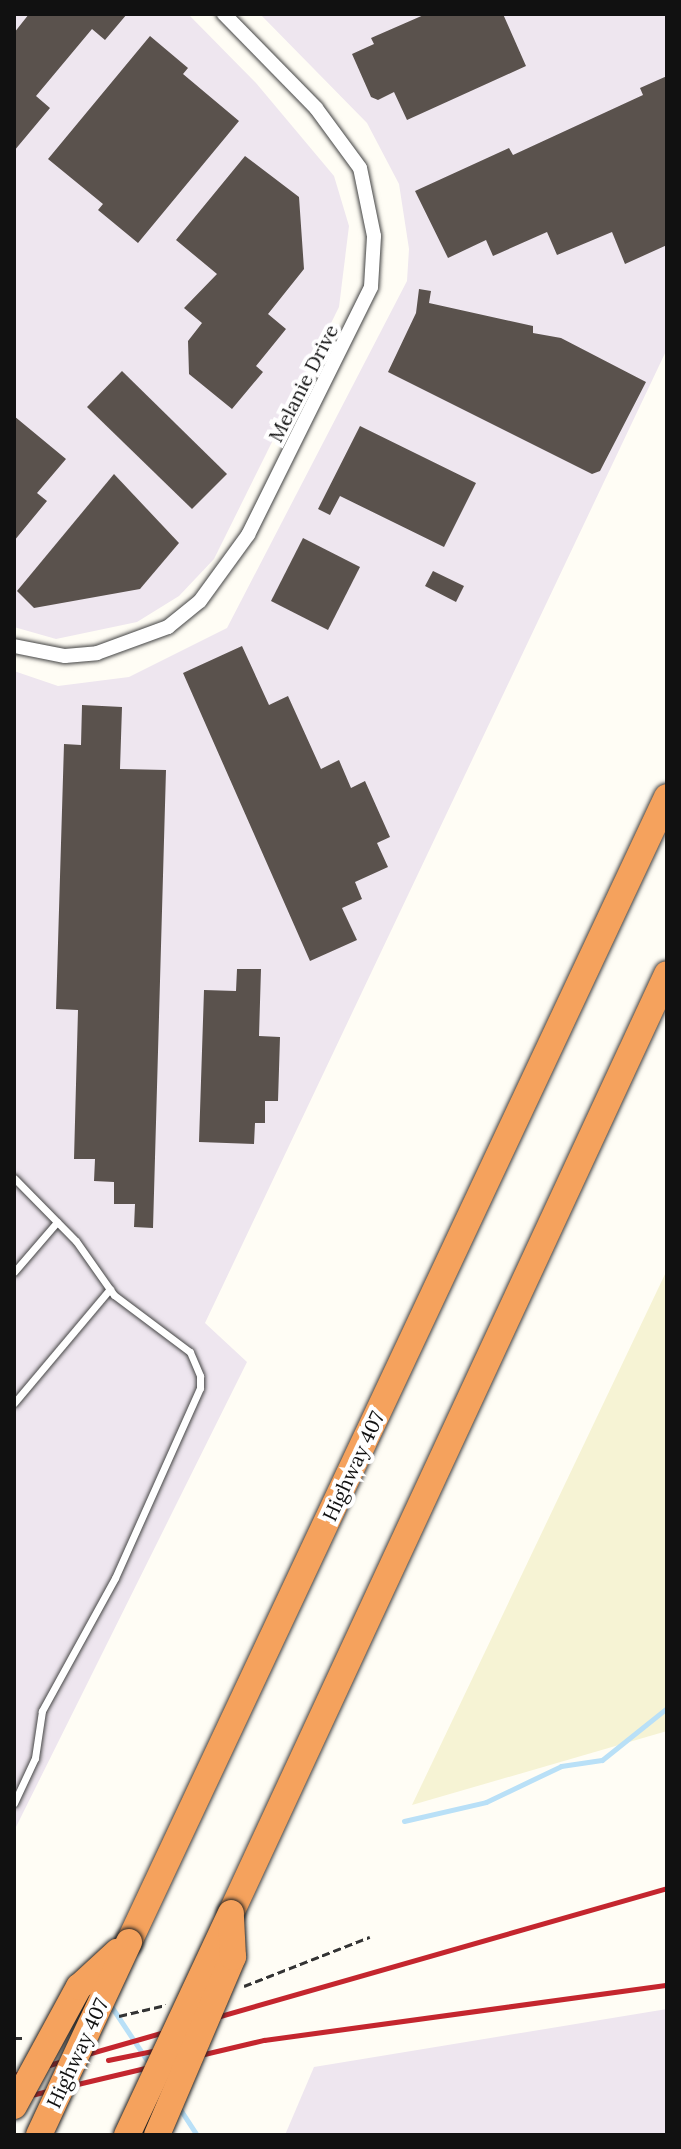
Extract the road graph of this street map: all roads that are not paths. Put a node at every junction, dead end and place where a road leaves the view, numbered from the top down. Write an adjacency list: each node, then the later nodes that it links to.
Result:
1 (224, 14): 2 (street, Melanie Drive)
2 (14, 646)
3 (667, 797): 12 (highway, Highway 407)
4 (667, 974): 11 (highway)
5 (14, 1178): 6 (lane)
6 (57, 1222): 7 (lane); 8 (lane)
7 (14, 1272)
8 (110, 1289): 9 (lane); 10 (lane)
9 (14, 1403)
10 (14, 1803)
11 (231, 1913): 15 (highway, bridge); 16 (highway, bridge)
12 (129, 1942): 13 (highway, bridge); 14 (highway, Highway 407, bridge)
13 (14, 2106)
14 (39, 2135)
15 (127, 2135)
16 (157, 2135)

